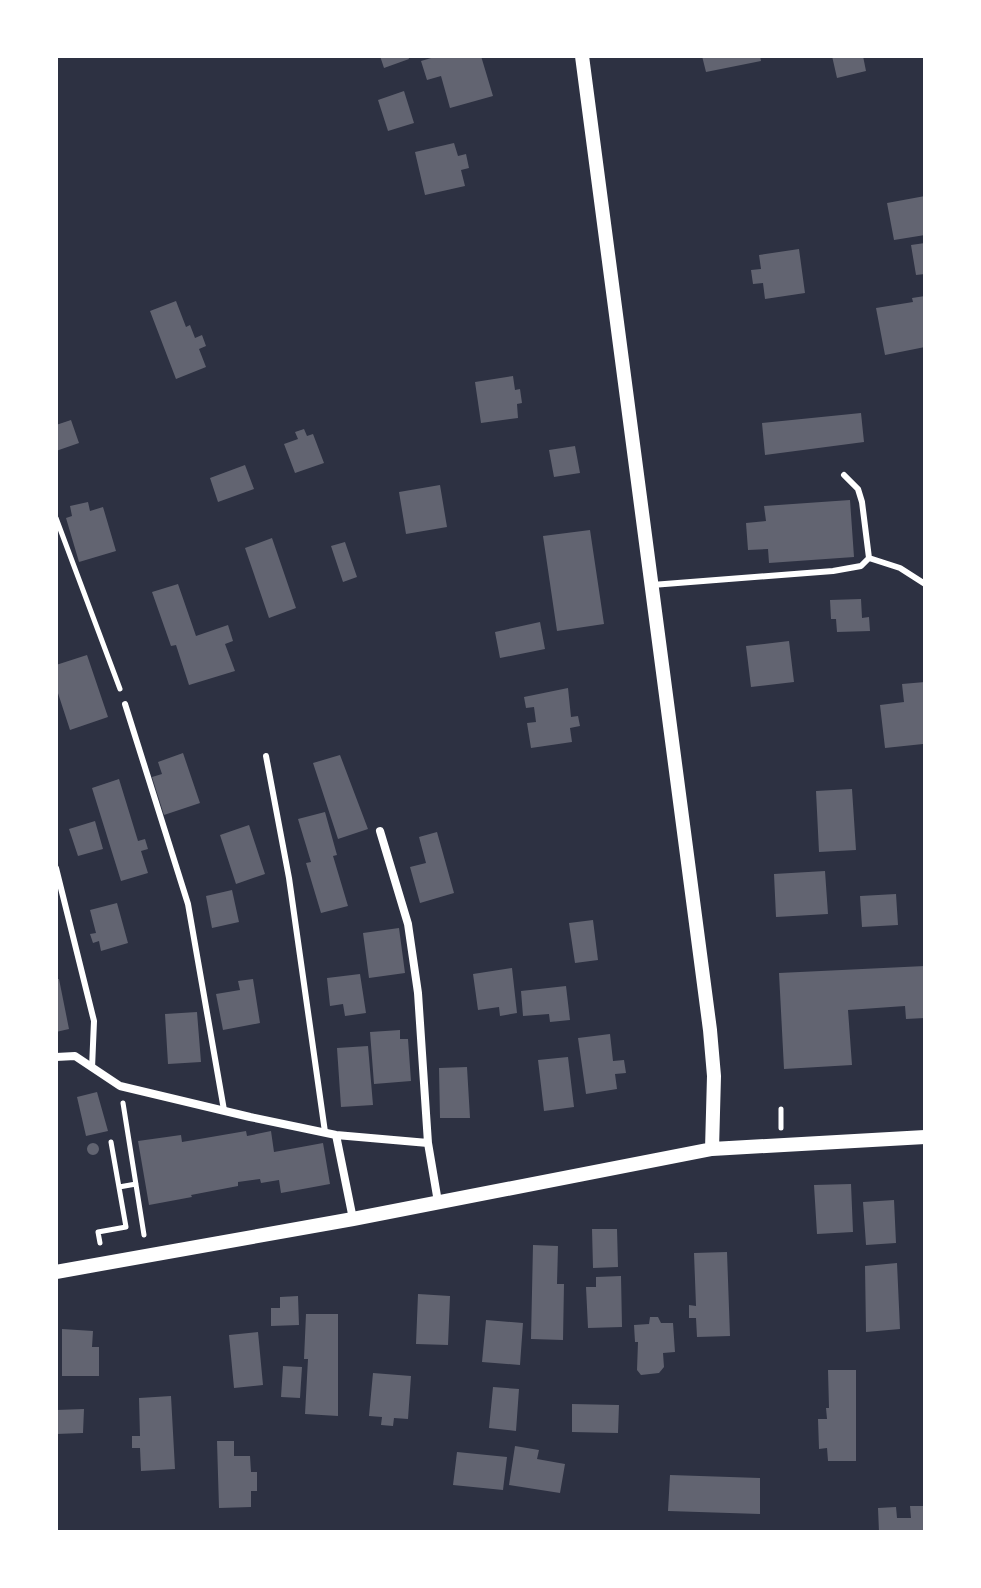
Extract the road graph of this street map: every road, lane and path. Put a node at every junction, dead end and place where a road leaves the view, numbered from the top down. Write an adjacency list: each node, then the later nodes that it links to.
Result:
1 (582, 56): 6 (street)
2 (844, 475): 4 (lane)
3 (56, 518): 7 (path)
4 (869, 558): 5 (lane); 6 (lane)
5 (925, 584)
6 (652, 585): 22 (street)
7 (125, 704): 15 (lane)
8 (266, 756): 17 (lane)
9 (380, 831): 21 (street)
10 (56, 868): 12 (lane)
11 (56, 1057): 12 (street)
12 (92, 1068): 13 (street)
13 (120, 1086): 15 (street); 23 (path)
14 (781, 1109): 16 (path)
15 (224, 1110): 17 (street)
16 (781, 1130)
17 (325, 1132): 18 (street)
18 (336, 1135): 21 (street); 26 (street)
19 (925, 1137): 22 (street)
20 (111, 1142): 24 (path)
21 (428, 1143): 25 (street)
22 (712, 1149): 25 (street)
23 (136, 1184): 24 (path); 27 (path)
24 (119, 1187): 28 (path)
25 (438, 1202): 26 (street)
26 (353, 1219): 29 (street)
27 (144, 1235)
28 (100, 1243)
29 (56, 1272)

